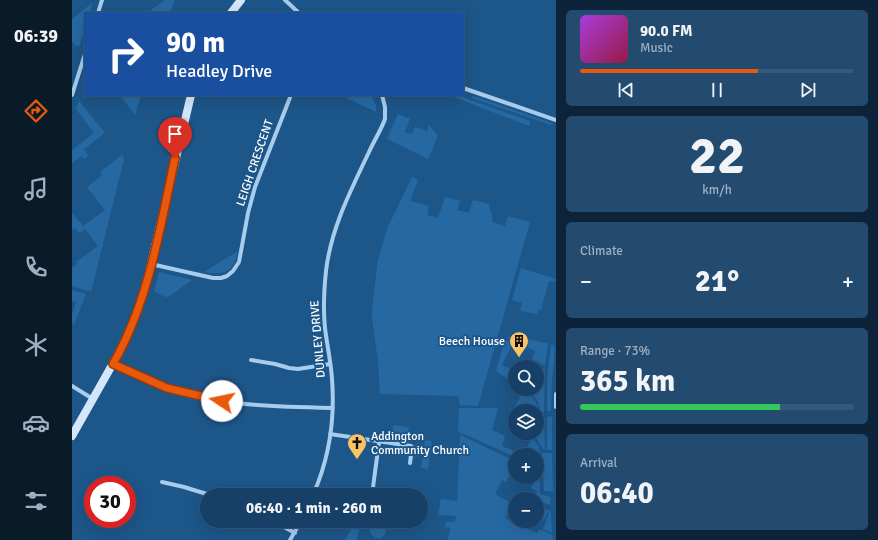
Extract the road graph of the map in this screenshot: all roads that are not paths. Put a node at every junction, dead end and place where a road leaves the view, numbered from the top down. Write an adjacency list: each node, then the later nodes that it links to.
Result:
1 (102, 0): 4 (street)
2 (241, 0): 5 (street)
3 (286, 0): 6 (street)
4 (98, 12)
5 (232, 12)
6 (298, 12)
7 (84, 57): 9 (street)
8 (464, 88): 13 (street)
9 (72, 95)
10 (191, 96): 14 (street)
11 (291, 96): 14 (street, LEIGH CRESCENT)
12 (382, 96): 17 (street, DUNLEY DRIVE)
13 (556, 120)
14 (151, 264): 16 (street)
15 (251, 360): 17 (street)
16 (113, 364): 20 (street); 22 (street)
17 (330, 364): 22 (street, DUNLEY DRIVE)
18 (72, 386): 20 (street)
19 (556, 394): 21 (street)
20 (93, 399): 24 (street)
21 (556, 407)
22 (333, 408): 23 (street, DUNLEY DRIVE)
23 (330, 434): 25 (street); 28 (street, DUNLEY DRIVE)
24 (72, 436)
25 (379, 442): 26 (street); 29 (street)
26 (410, 463)
27 (162, 482): 30 (street)
28 (316, 488)
29 (373, 488)
30 (200, 492)
31 (286, 528): 33 (street)
32 (298, 528): 33 (street)
33 (295, 533): 34 (street)
34 (290, 540)

